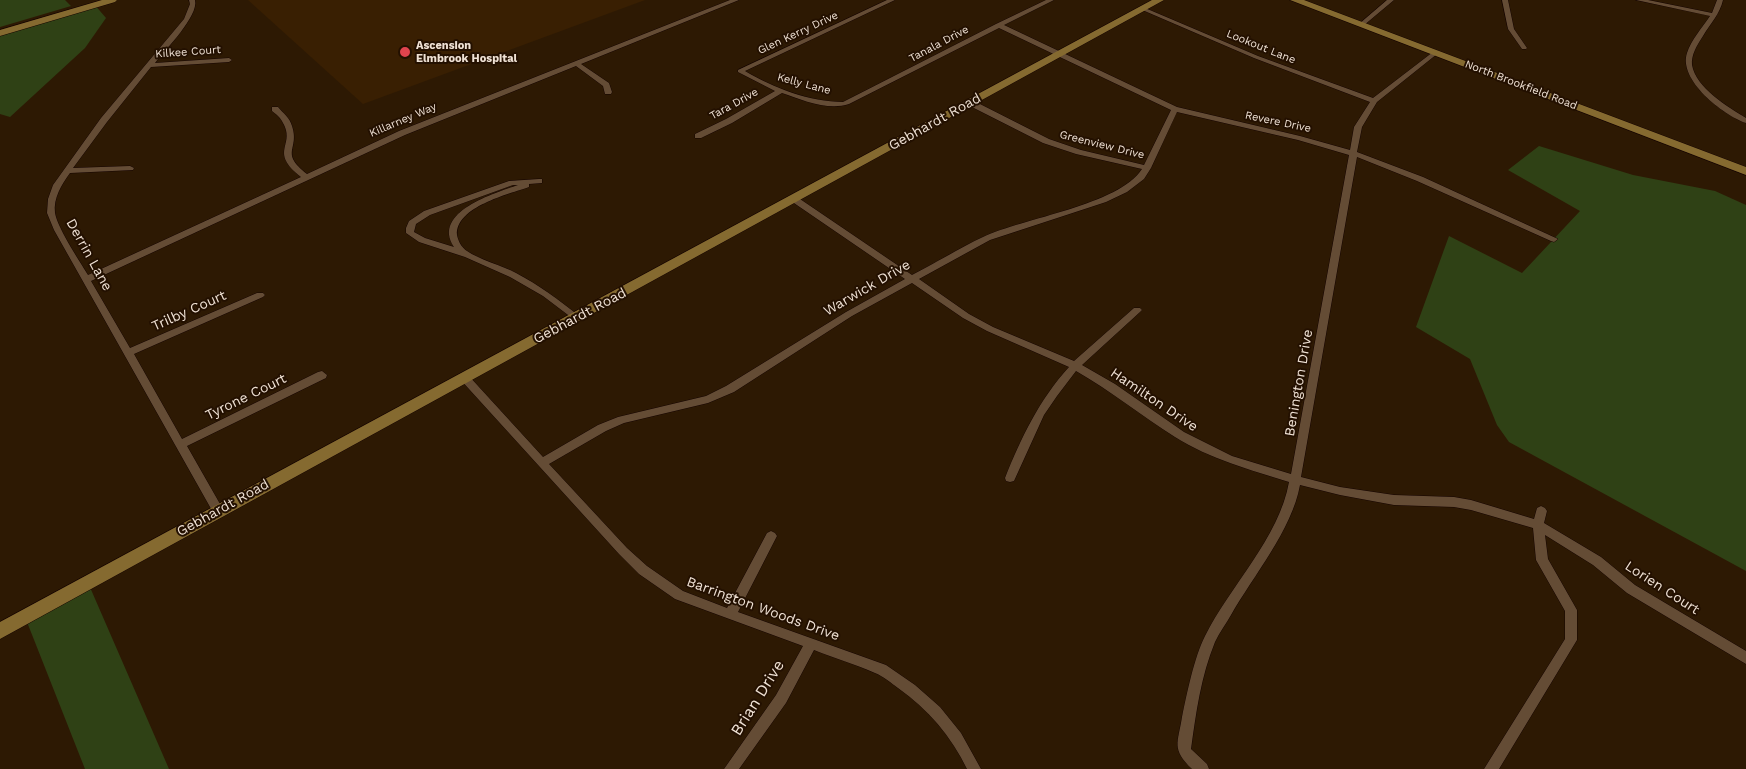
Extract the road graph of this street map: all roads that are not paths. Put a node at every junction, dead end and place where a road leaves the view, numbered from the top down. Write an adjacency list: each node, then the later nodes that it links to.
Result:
1 (112, 0): 16 (street)
2 (192, 0): 22 (street, Derrin Lane)
3 (736, 0): 21 (street, Killarney Way)
4 (892, 0): 23 (street, Glen Kerry Drive)
5 (1051, 0): 14 (street, Tanala Drive)
6 (1159, 0): 12 (street, Gebhardt Road)
7 (1295, 0): 15 (street, North Brookfield Road)
8 (1391, 0): 15 (street)
9 (1505, 0): 17 (street)
10 (1640, 0): 13 (street)
11 (1720, 0): 13 (street)
12 (1143, 9): 19 (street, Gebhardt Road); 26 (street, Lookout Lane)
13 (1714, 15): 31 (street)
14 (998, 25): 19 (street, Revere Drive); 28 (street, Tanala Drive)
15 (1361, 25): 18 (street, North Brookfield Road)
16 (0, 33)
17 (1524, 48)
18 (1435, 53): 26 (street, Benington Drive); 36 (street, North Brookfield Road)
19 (1059, 54): 27 (street, Gebhardt Road); 30 (street, Revere Drive)
20 (228, 60): 22 (street, Kilkee Court)
21 (577, 64): 25 (street); 38 (street, Killarney Way)
22 (149, 65): 37 (street, Derrin Lane)
23 (740, 71): 24 (street, Kelly Lane)
24 (780, 91): 28 (street, Kelly Lane); 32 (street, Tara Drive)
25 (608, 92)
26 (1374, 101): 33 (street, Benington Drive)
27 (971, 103): 35 (street, Greenview Drive); 39 (street, Gebhardt Road)
28 (837, 104)
29 (275, 109): 38 (street)
30 (1175, 109): 33 (street, Revere Drive); 35 (street, Warwick Drive)
31 (1746, 121)
32 (698, 136)
33 (1353, 153): 40 (street, Revere Drive); 54 (street, Benington Drive)
34 (130, 168): 37 (street)
35 (1147, 168): 43 (street, Warwick Drive)
36 (1746, 170)
37 (67, 171): 42 (street, Derrin Lane)
38 (305, 176): 42 (street, Killarney Way)
39 (794, 199): 43 (street, Hamilton Drive); 46 (street, Gebhardt Road)
40 (1554, 240)
41 (468, 255): 41 (street); 46 (street)
42 (87, 280): 47 (street, Derrin Lane)
43 (910, 280): 48 (street, Hamilton Drive); 52 (street, Warwick Drive)
44 (260, 295): 47 (street, Trilby Court)
45 (1137, 310): 48 (street)
46 (576, 318): 50 (street, Gebhardt Road)
47 (129, 352): 51 (street, Derrin Lane)
48 (1076, 366): 53 (street); 54 (street, Hamilton Drive)
49 (322, 375): 51 (street, Tyrone Court)
50 (464, 378): 52 (street, Barrington Woods Drive); 55 (street, Gebhardt Road)
51 (182, 444): 55 (street, Derrin Lane)
52 (542, 462): 59 (street, Barrington Woods Drive)
53 (1010, 478)
54 (1296, 480): 57 (street, Hamilton Drive); 65 (street, Benington Drive)
55 (218, 510): 60 (street, Gebhardt Road)
56 (1541, 511): 57 (street)
57 (1538, 525): 62 (street, Lorien Court); 66 (street)
58 (771, 536): 59 (street)
59 (730, 614): 61 (street, Barrington Woods Drive)
60 (0, 631)
61 (811, 643): 63 (street, Brian Drive); 64 (street, Barrington Woods Drive)
62 (1746, 658)
63 (731, 769)
64 (974, 769)
65 (1202, 769)
66 (1491, 769)

